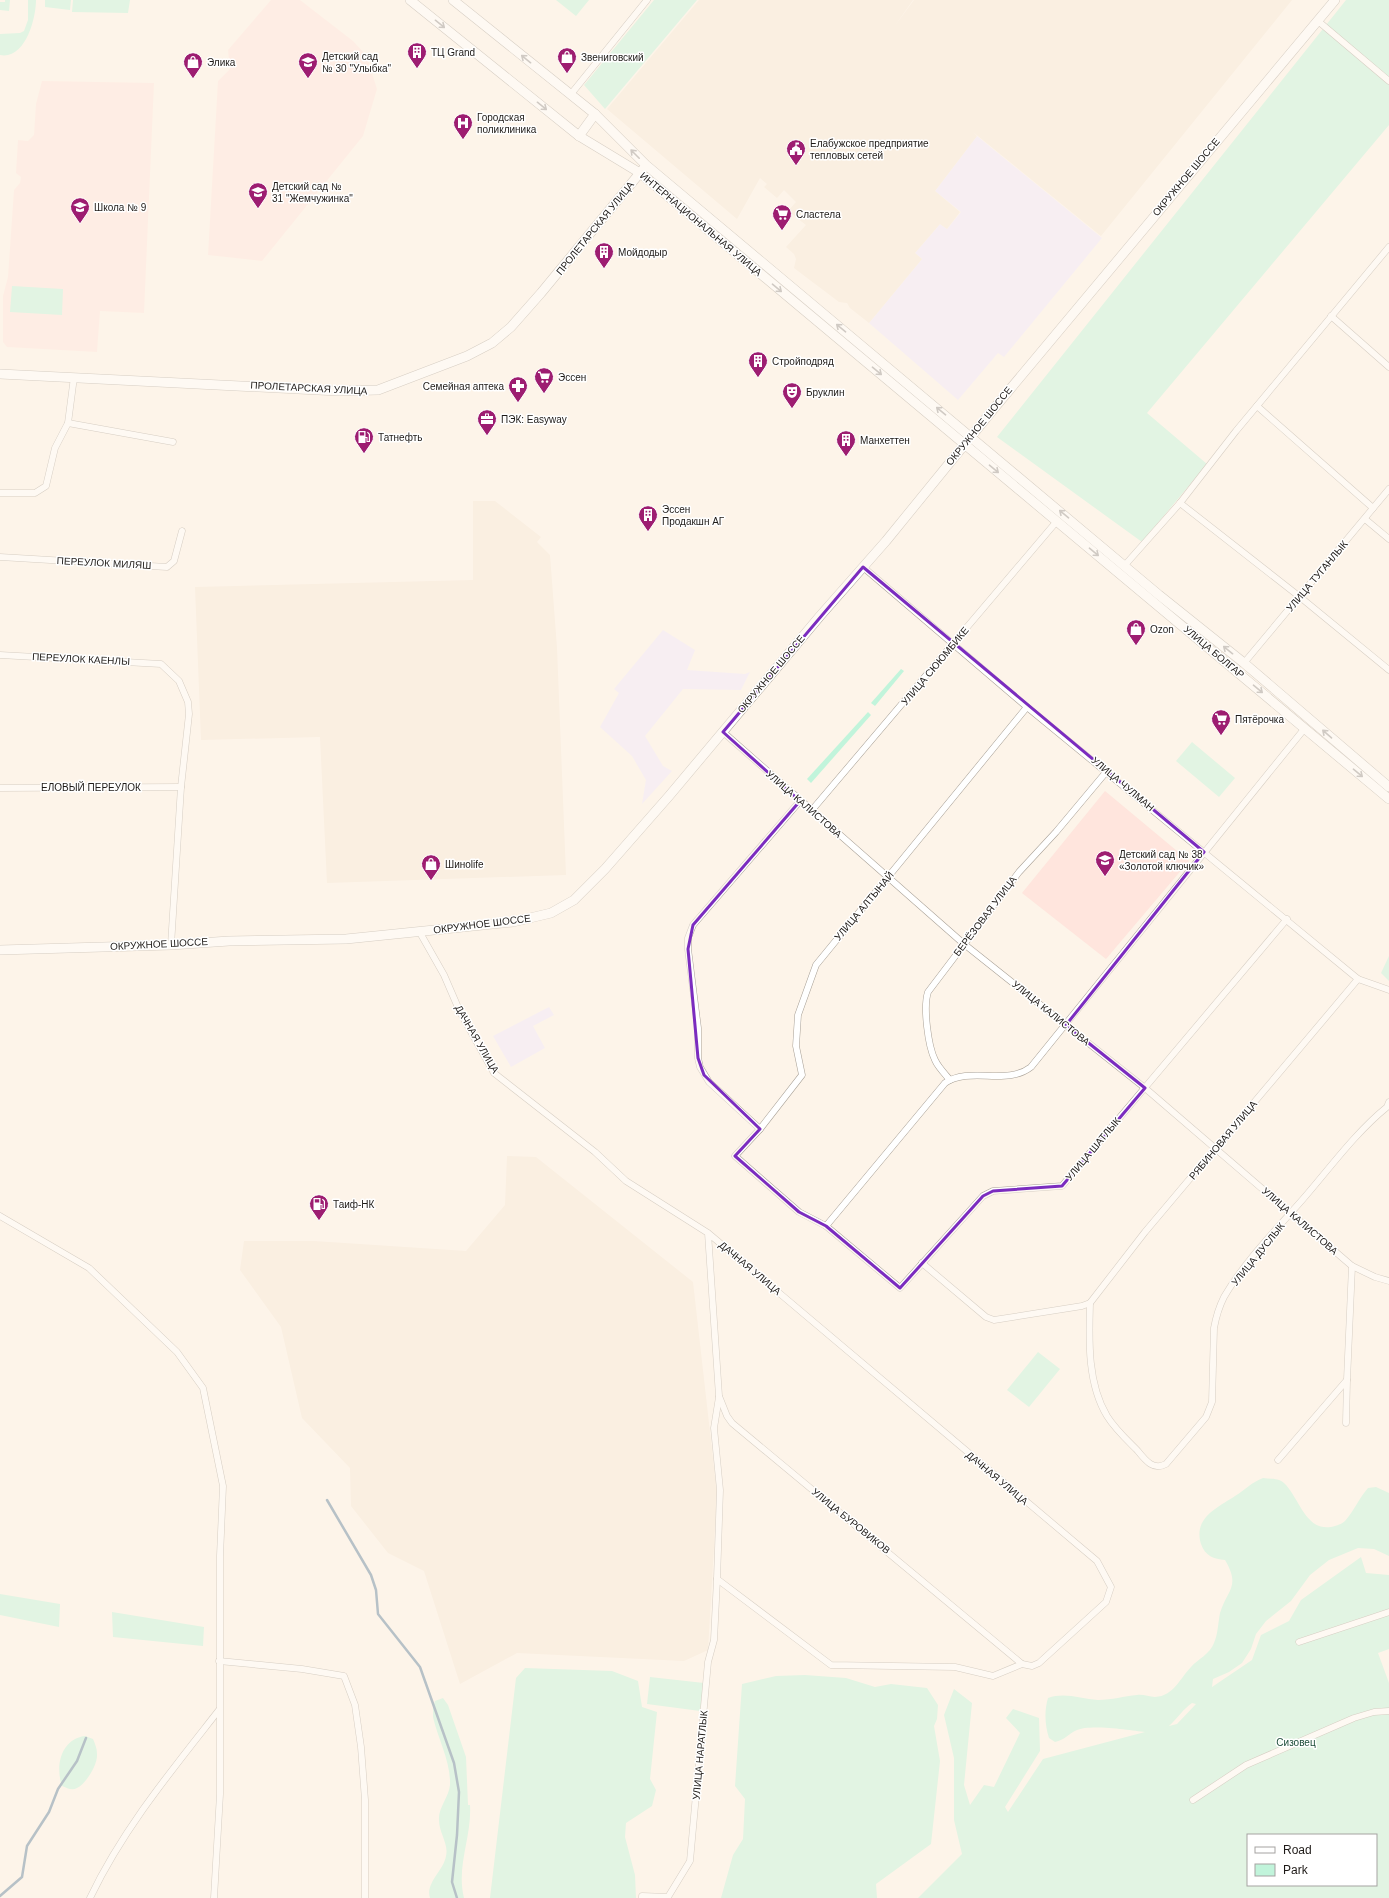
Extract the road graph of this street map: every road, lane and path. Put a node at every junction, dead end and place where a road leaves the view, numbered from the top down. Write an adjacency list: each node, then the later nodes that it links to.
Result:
1 (410, 0): 9 (street, ИНТЕРНАЦИОНАЛЬНАЯ УЛИЦА, one-way to 9)
2 (453, 0): 7 (street, ИНТЕРНАЦИОНАЛЬНАЯ УЛИЦА, one-way to 2)
3 (647, 0): 7 (street)
4 (1336, 0): 5 (street, ОКРУЖНОЕ ШОССЕ)
5 (1318, 21): 6 (street); 19 (street, ОКРУЖНОЕ ШОССЕ)
6 (1389, 81)
7 (571, 94): 8 (street, ИНТЕРНАЦИОНАЛЬНАЯ УЛИЦА)
8 (595, 114): 9 (street); 10 (street, ИНТЕРНАЦИОНАЛЬНАЯ УЛИЦА, one-way to 8)
9 (579, 136): 11 (street, ИНТЕРНАЦИОНАЛЬНАЯ УЛИЦА)
10 (646, 165): 11 (street, ПРОЛЕТАРСКАЯ УЛИЦА); 19 (street, ИНТЕРНАЦИОНАЛЬНАЯ УЛИЦА, one-way to 10)
11 (640, 173): 16 (street, ПРОЛЕТАРСКАЯ УЛИЦА); 21 (street, ИНТЕРНАЦИОНАЛЬНАЯ УЛИЦА, one-way to 21)
12 (1389, 247): 13 (street)
13 (1331, 316): 14 (street); 17 (street)
14 (1389, 367)
15 (0, 374): 16 (street, ПРОЛЕТАРСКАЯ УЛИЦА)
16 (74, 377): 18 (street)
17 (1257, 406): 24 (street); 25 (street)
18 (68, 423): 20 (street); 23 (street)
19 (970, 437): 21 (street, ОКРУЖНОЕ ШОССЕ); 31 (street, УЛИЦА БОЛГАР, one-way to 19)
20 (173, 442)
21 (964, 444): 27 (street, УЛИЦА БОЛГАР, one-way to 27); 32 (street, ОКРУЖНОЕ ШОССЕ)
22 (1389, 489): 25 (street, УЛИЦА ТУГАНЛЫК)
23 (0, 493)
24 (1180, 502): 31 (street); 33 (street)
25 (1373, 508): 26 (street, УЛИЦА ТУГАНЛЫК)
26 (1365, 519): 29 (street); 33 (street, УЛИЦА ТУГАНЛЫК)
27 (1057, 521): 34 (street, УЛИЦА СЮЮМБИКЕ); 39 (street, УЛИЦА БОЛГАР, one-way to 39)
28 (182, 531): 30 (street, ПЕРЕУЛОК МИЛЯШ)
29 (1389, 539)
30 (0, 557)
31 (1125, 565): 36 (street, УЛИЦА БОЛГАР, one-way to 31)
32 (863, 567): 34 (street, УЛИЦА ЧУЛМАН); 40 (street, ОКРУЖНОЕ ШОССЕ)
33 (1300, 597): 36 (street, УЛИЦА ТУГАНЛЫК); 37 (street)
34 (954, 645): 38 (street, УЛИЦА ЧУЛМАН); 47 (street, УЛИЦА СЮЮМБИКЕ)
35 (0, 655): 42 (street, ПЕРЕУЛОК КАЕНЛЫ)
36 (1244, 663): 43 (street, УЛИЦА БОЛГАР, one-way to 36)
37 (1389, 670)
38 (1028, 707): 41 (street, УЛИЦА ЧУЛМАН); 49 (street, УЛИЦА АЛТЫНАЙ)
39 (1305, 728): 45 (street, УЛИЦА БОЛГАР, one-way to 45); 48 (street)
40 (723, 732): 46 (street, УЛИЦА КАЛИСТОВА); 51 (street, ОКРУЖНОЕ ШОССЕ)
41 (1107, 771): 48 (street, УЛИЦА ЧУЛМАН); 52 (street, БЕРЁЗОВАЯ УЛИЦА)
42 (181, 787): 44 (street, ЕЛОВЫЙ ПЕРЕУЛОК); 53 (street)
43 (1389, 787)
44 (0, 788)
45 (1389, 799)
46 (800, 801): 47 (street, УЛИЦА КАЛИСТОВА); 61 (street)
47 (812, 810): 49 (street, УЛИЦА КАЛИСТОВА)
48 (1204, 852): 50 (street, УЛИЦА ЧУЛМАН); 57 (street)
49 (888, 877): 52 (street, УЛИЦА КАЛИСТОВА); 61 (street, УЛИЦА АЛТЫНАЙ)
50 (1287, 919): 55 (street, УЛИЦА ЧУЛМАН); 59 (street, УЛИЦА ШАТЛЫК)
51 (419, 931): 53 (street, ОКРУЖНОЕ ШОССЕ); 66 (street, ДАЧНАЯ УЛИЦА)
52 (964, 944): 57 (street, УЛИЦА КАЛИСТОВА); 58 (street, БЕРЁЗОВАЯ УЛИЦА)
53 (171, 945): 54 (street, ОКРУЖНОЕ ШОССЕ)
54 (0, 950)
55 (1358, 979): 56 (street, УЛИЦА ЧУЛМАН); 62 (street, РЯБИНОВАЯ УЛИЦА)
56 (1389, 990)
57 (1066, 1025): 58 (street); 59 (street, УЛИЦА КАЛИСТОВА)
58 (950, 1080): 65 (street)
59 (1145, 1088): 62 (street, УЛИЦА КАЛИСТОВА); 67 (street, УЛИЦА ШАТЛЫК)
60 (1388, 1106): 63 (street, УЛИЦА ДУСЛЫК)
61 (760, 1129): 65 (street, УЛИЦА АЛТЫНАЙ)
62 (1216, 1149): 63 (street, УЛИЦА КАЛИСТОВА); 70 (street, РЯБИНОВАЯ УЛИЦА)
63 (1291, 1213): 68 (street, УЛИЦА КАЛИСТОВА); 70 (street, УЛИЦА ДУСЛЫК)
64 (0, 1216): 78 (street)
65 (826, 1226): 67 (street, УЛИЦА ШАТЛЫК)
66 (708, 1234): 72 (street, УЛИЦА БУРОВИКОВ); 79 (street, ДАЧНАЯ УЛИЦА)
67 (922, 1263): 70 (street)
68 (1352, 1266): 69 (street, УЛИЦА КАЛИСТОВА); 71 (street)
69 (1389, 1281)
70 (1090, 1303)
71 (1347, 1380): 73 (street); 74 (street)
72 (720, 1396): 75 (street, УЛИЦА НАРАТЛЫК); 79 (street, УЛИЦА БУРОВИКОВ)
73 (1346, 1423)
74 (1278, 1460)
75 (717, 1579): 79 (street); 86 (street, УЛИЦА НАРАТЛЫК)
76 (1389, 1612): 77 (street)
77 (1300, 1642)
78 (219, 1661): 80 (street); 85 (street)
79 (1022, 1664)
80 (220, 1710): 83 (street); 84 (street)
81 (1389, 1711): 82 (street)
82 (1193, 1800)
83 (90, 1898)
84 (214, 1898)
85 (365, 1898)
86 (642, 1898)

